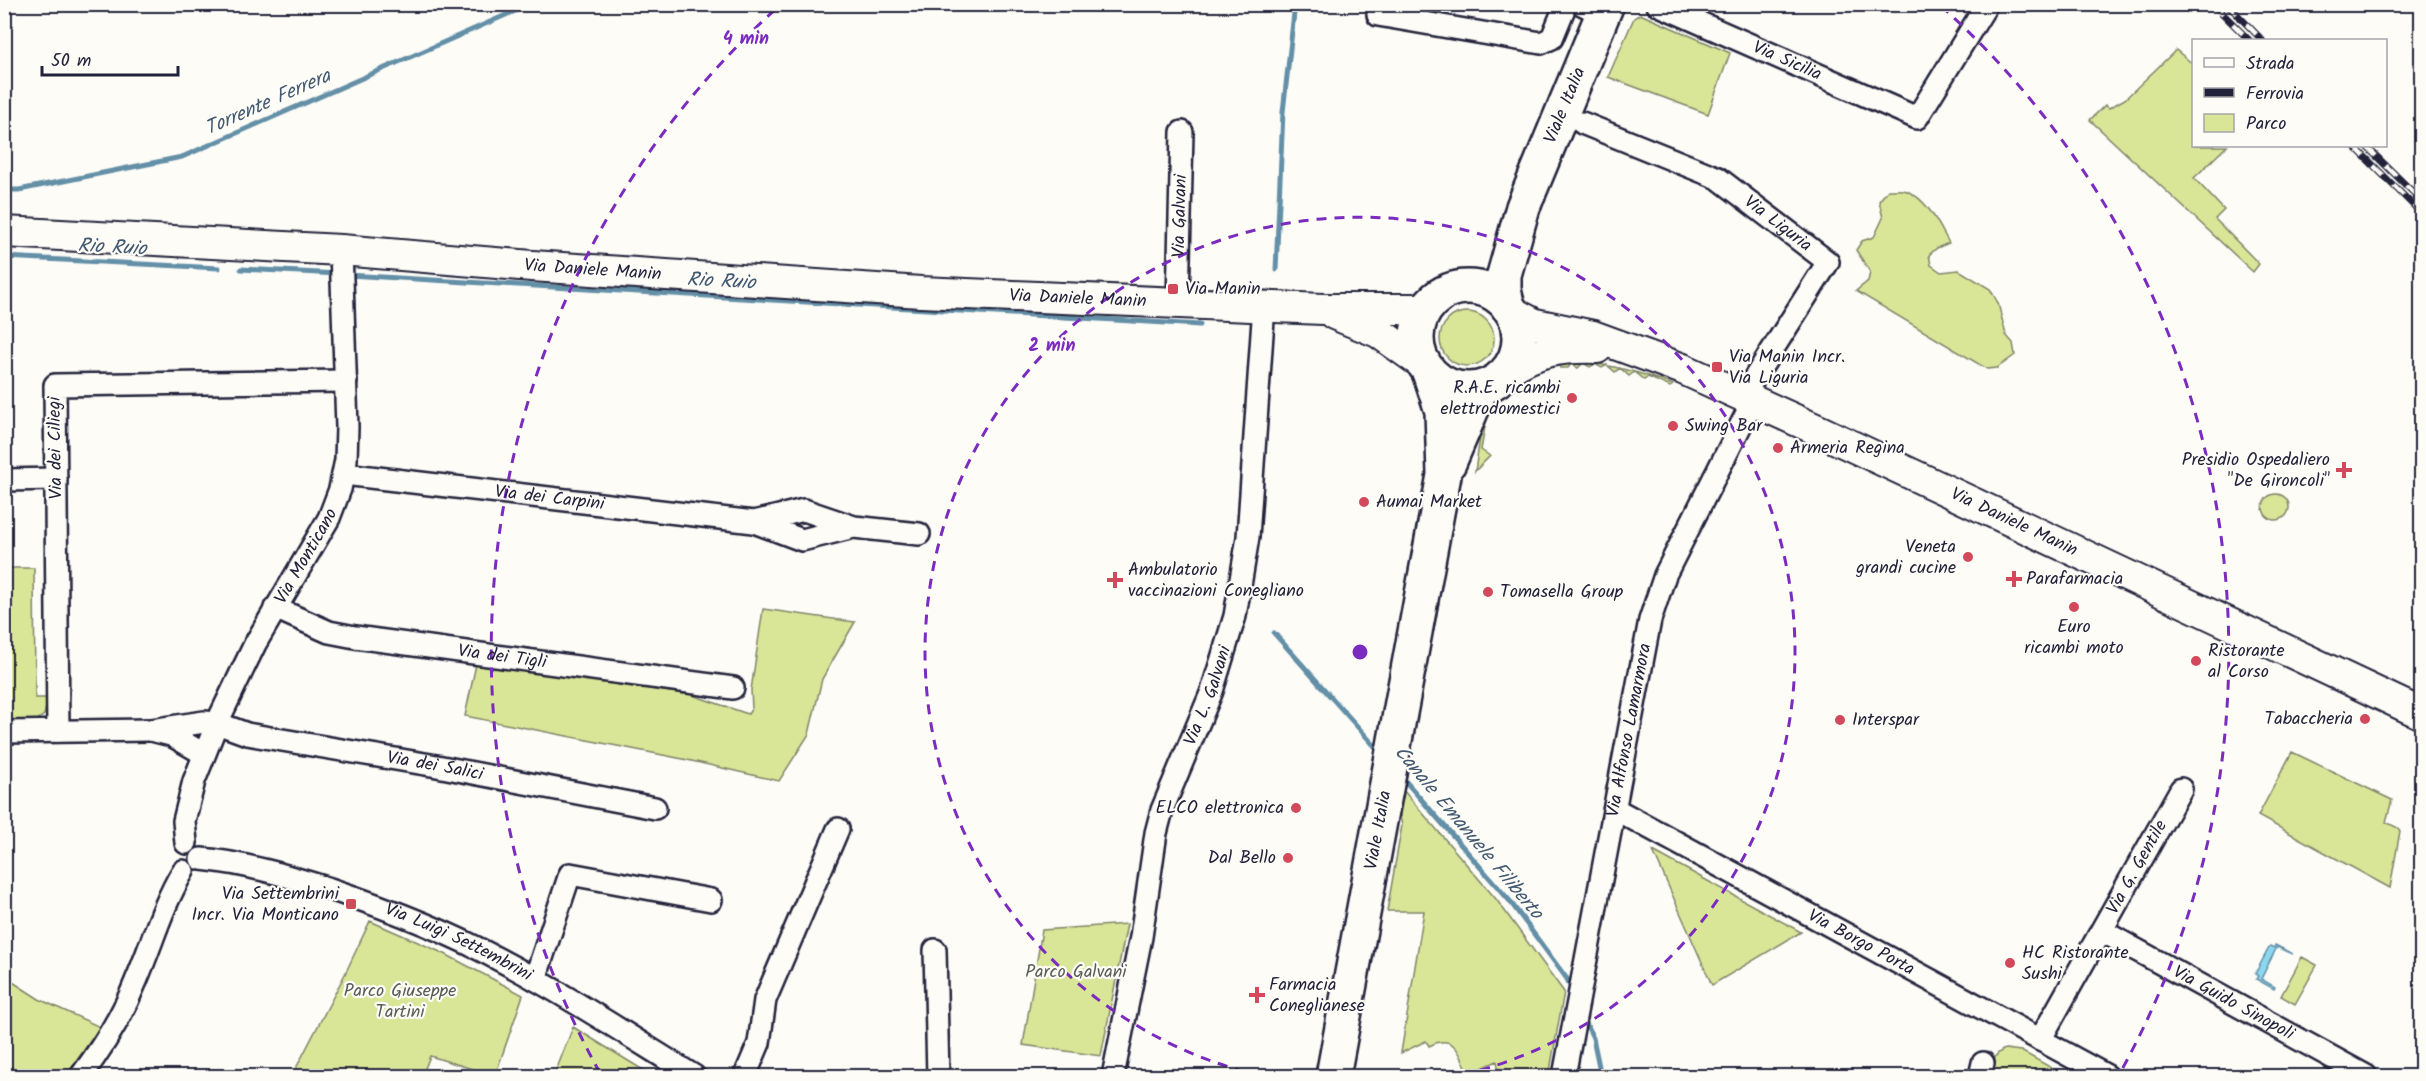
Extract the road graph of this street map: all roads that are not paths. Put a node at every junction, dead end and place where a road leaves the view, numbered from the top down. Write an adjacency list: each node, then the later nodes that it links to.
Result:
1 (1379, 4): 2 (street)
2 (1566, 4)
3 (1656, 4): 4 (street, Via Sicilia)
4 (1987, 4)
5 (1597, 8): 8 (main road, Viale Italia)
6 (1582, 123): 20 (street, Via Liguria)
7 (1182, 132): 12 (street, Via Galvani)
8 (1523, 207): 11 (main road, Viale Italia); 15 (main road, Viale Italia)
9 (4, 232): 10 (main road, Via Daniele Manin)
10 (342, 268): 12 (main road, Via Daniele Manin); 19 (street, Via Monticano)
11 (1438, 299): 14 (main road, Via Daniele Manin); 15 (main road); 17 (main road)
12 (1178, 302): 13 (main road, Via Daniele Manin)
13 (1264, 305): 14 (main road, Via Daniele Manin); 52 (street, Via L. Galvani)
14 (1323, 309): 17 (main road, Via Daniele Manin)
15 (1510, 309): 16 (main road, Via Daniele Manin); 18 (main road)
16 (1636, 351): 18 (main road, Via Daniele Manin); 20 (main road, Via Daniele Manin)
17 (1426, 368): 18 (main road); 22 (main road, Viale Italia)
18 (1494, 379): 22 (main road, Viale Italia)
19 (346, 381): 21 (street, Via Monticano); 23 (street, Via dei Ciliegi)
20 (1748, 398): 30 (main road, Via Daniele Manin); 38 (street, Via Alfonso Lamarmora)
21 (344, 474): 25 (street, Via dei Carpini); 28 (street, Via Monticano)
22 (1444, 475): 53 (main road, Viale Italia)
23 (56, 479): 24 (street); 33 (street, Via dei Ciliegi)
24 (4, 480)
25 (754, 522): 26 (street, Via dei Carpini); 26 (street, Via dei Carpini)
26 (854, 527): 27 (street, Via dei Carpini)
27 (920, 534)
28 (275, 608): 29 (street, Via dei Tigli); 31 (street, Via Monticano)
29 (733, 688)
30 (2421, 714)
31 (217, 723): 32 (street); 35 (street, Via Monticano); 37 (street, Via dei Salici)
32 (151, 730): 33 (street); 35 (street)
33 (58, 731): 34 (street)
34 (4, 732)
35 (204, 754): 40 (street, Via Monticano)
36 (2181, 789): 44 (street, Via G. Gentile)
37 (655, 808)
38 (1615, 809): 47 (street, Via Borgo Porta); 54 (street, Via Alfonso Lamarmora)
39 (838, 829): 50 (street)
40 (186, 843): 41 (street); 42 (street)
41 (201, 859): 42 (street); 46 (street, Via Luigi Settembrini)
42 (183, 871): 48 (street)
43 (711, 900): 46 (street)
44 (2102, 931): 47 (street, Via G. Gentile); 56 (street, Via Guido Sinopoli)
45 (935, 950): 51 (street)
46 (535, 979): 49 (street, Via Luigi Settembrini)
47 (2040, 1040): 55 (street, Via Borgo Porta)
48 (82, 1076)
49 (694, 1077)
50 (745, 1077)
51 (938, 1077)
52 (1113, 1077)
53 (1333, 1077)
54 (1564, 1077)
55 (2107, 1077)
56 (2366, 1077)

